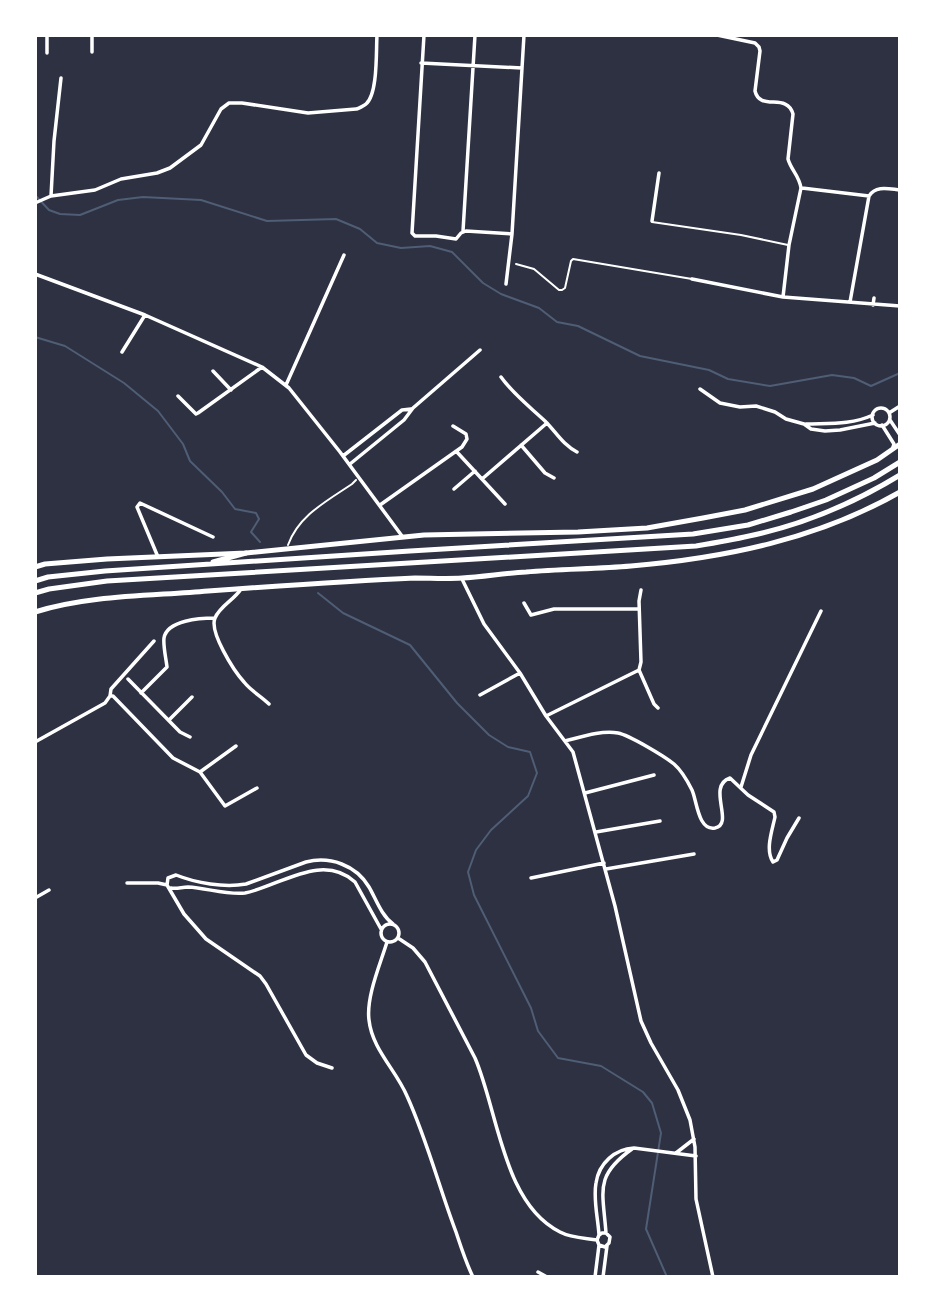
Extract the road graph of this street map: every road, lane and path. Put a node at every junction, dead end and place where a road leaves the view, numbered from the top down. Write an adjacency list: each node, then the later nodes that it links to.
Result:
1 (47, 35): 9 (street)
2 (92, 35): 8 (street)
3 (377, 35): 17 (street)
4 (424, 35): 10 (street)
5 (475, 35): 11 (street)
6 (524, 35): 12 (street)
7 (717, 35): 15 (street)
8 (92, 52)
9 (47, 53)
10 (421, 63): 11 (street); 21 (street)
11 (473, 65): 12 (street); 21 (street)
12 (522, 68): 22 (street)
13 (61, 78): 17 (street)
14 (659, 173): 20 (street)
15 (801, 188): 18 (street); 23 (street)
16 (900, 190): 18 (street)
17 (51, 196): 19 (street)
18 (869, 196): 31 (street)
19 (35, 203)
20 (652, 221): 23 (lane)
21 (463, 231): 22 (street)
22 (512, 234): 28 (street)
23 (789, 245): 29 (street)
24 (344, 255): 40 (street)
25 (516, 264): 27 (lane)
26 (35, 274): 34 (street)
27 (692, 279): 29 (street)
28 (506, 284)
29 (783, 296): 31 (street)
30 (874, 298): 32 (street)
31 (850, 302): 32 (street)
32 (873, 305): 33 (street)
33 (900, 306)
34 (145, 315): 36 (street); 37 (street)
35 (480, 351): 45 (street)
36 (122, 352)
37 (262, 367): 40 (street); 42 (street)
38 (213, 371): 42 (street)
39 (501, 377): 49 (street)
40 (286, 385): 60 (street)
41 (700, 389): 51 (street)
42 (231, 390): 43 (street)
43 (178, 396)
44 (900, 406): 46 (street)
45 (413, 408): 60 (street); 62 (street)
46 (889, 414): 47 (street); 48 (street)
47 (873, 415): 50 (street); 51 (street)
48 (890, 420): 52 (street); 54 (street)
49 (547, 423): 56 (street); 59 (street)
50 (875, 423): 51 (street); 52 (street)
51 (804, 424)
52 (882, 425): 57 (street)
53 (453, 426): 58 (street)
54 (900, 435)
55 (900, 444): 57 (main road)
56 (521, 446): 66 (street); 67 (street)
57 (891, 450): 72 (main road)
58 (456, 451): 63 (street); 71 (street)
59 (577, 452)
60 (343, 456): 62 (street)
61 (900, 461): 77 (main road)
62 (350, 464): 65 (street)
63 (475, 471): 67 (street); 68 (street)
64 (900, 475): 83 (main road)
65 (358, 476): 71 (street); 74 (path)
66 (554, 478)
67 (482, 479): 70 (street)
68 (454, 489)
69 (900, 492): 79 (main road)
70 (505, 503)
71 (380, 505): 72 (street)
72 (402, 536): 74 (main road)
73 (214, 537): 76 (street)
74 (287, 548): 75 (main road)
75 (246, 553): 76 (main road); 77 (main road)
76 (158, 557): 78 (main road)
77 (200, 565): 80 (main road)
78 (35, 567)
79 (461, 578): 81 (main road); 91 (street)
80 (35, 581)
81 (242, 589): 87 (main road); 88 (street)
82 (641, 590): 85 (street)
83 (35, 593)
84 (524, 604): 85 (street)
85 (639, 609): 90 (street)
86 (821, 611): 108 (street)
87 (35, 612)
88 (215, 618): 93 (street); 97 (street)
89 (154, 641): 95 (street)
90 (639, 670): 98 (street); 99 (street)
91 (520, 673): 94 (street); 99 (street)
92 (128, 679): 93 (street)
93 (141, 692): 100 (street)
94 (480, 695)
95 (110, 696): 103 (street); 105 (street)
96 (192, 698): 100 (street)
97 (269, 704)
98 (658, 708)
99 (546, 716): 102 (street)
100 (169, 720): 101 (street)
101 (190, 737)
102 (565, 741): 108 (street); 109 (street)
103 (35, 742)
104 (236, 746): 105 (street)
105 (200, 772): 107 (street)
106 (654, 775): 109 (street)
107 (257, 788)
108 (741, 788): 110 (street)
109 (585, 793): 112 (street)
110 (799, 818)
111 (660, 821): 112 (street)
112 (596, 832): 114 (street)
113 (694, 854): 115 (street)
114 (604, 863): 115 (street); 116 (street)
115 (605, 869): 126 (street)
116 (531, 878)
117 (127, 883): 118 (street)
118 (168, 886): 121 (street); 122 (street); 125 (street)
119 (49, 890): 120 (street)
120 (35, 898)
121 (393, 924): 122 (street); 123 (street)
122 (381, 929): 124 (street)
123 (398, 938): 124 (street); 132 (street)
124 (387, 942): 136 (street)
125 (332, 1068)
126 (694, 1139): 128 (street); 129 (street)
127 (634, 1148): 128 (street); 130 (street); 131 (street)
128 (674, 1153): 129 (street)
129 (696, 1156): 140 (street)
130 (606, 1233): 131 (street); 134 (street)
131 (599, 1235): 132 (street)
132 (597, 1240): 133 (street)
133 (599, 1245): 134 (street); 138 (street)
134 (607, 1245): 139 (street)
135 (538, 1272): 137 (street)
136 (473, 1277)
137 (547, 1277)
138 (595, 1277)
139 (603, 1277)
140 (713, 1277)

